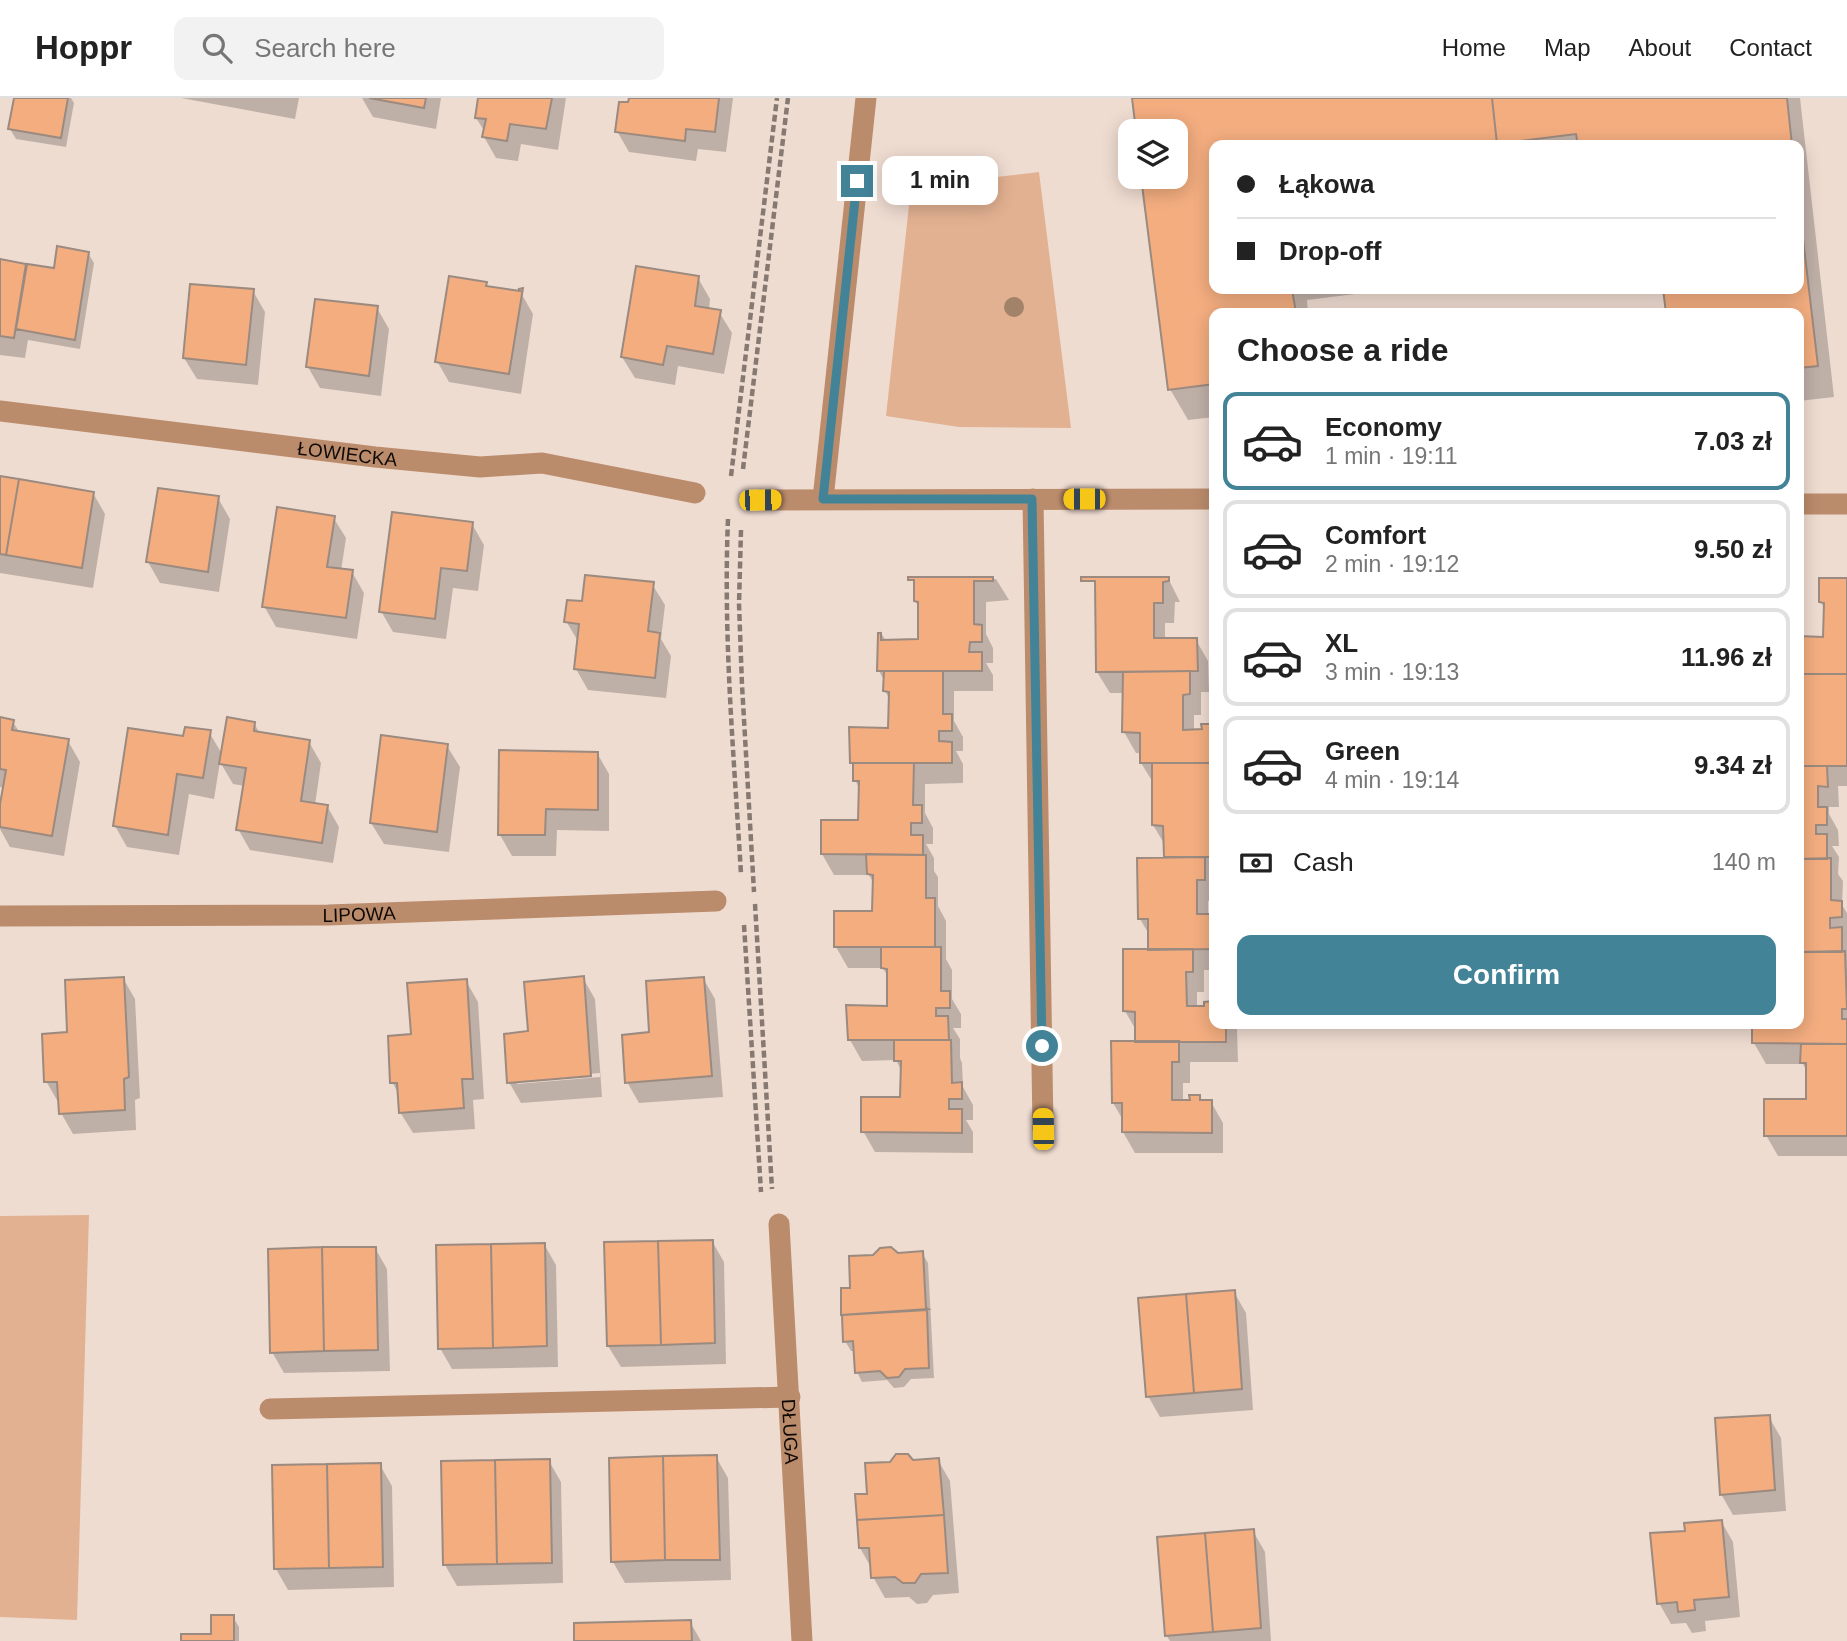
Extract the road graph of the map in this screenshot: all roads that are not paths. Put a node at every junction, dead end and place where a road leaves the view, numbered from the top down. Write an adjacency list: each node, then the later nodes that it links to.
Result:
1 (866, 98): 4 (street)
2 (0, 411): 3 (street, ŁOWIECKA)
3 (695, 493)
4 (823, 499): 5 (street); 7 (street)
5 (1032, 499): 6 (street); 12 (street)
6 (1209, 499)
7 (760, 500)
8 (1804, 503): 9 (street)
9 (1847, 504)
10 (716, 901): 11 (street, LIPOWA)
11 (0, 916)
12 (1043, 1129)
13 (779, 1224): 14 (street, DŁUGA)
14 (790, 1397): 15 (street); 16 (street, DŁUGA)
15 (270, 1409)
16 (802, 1641)

